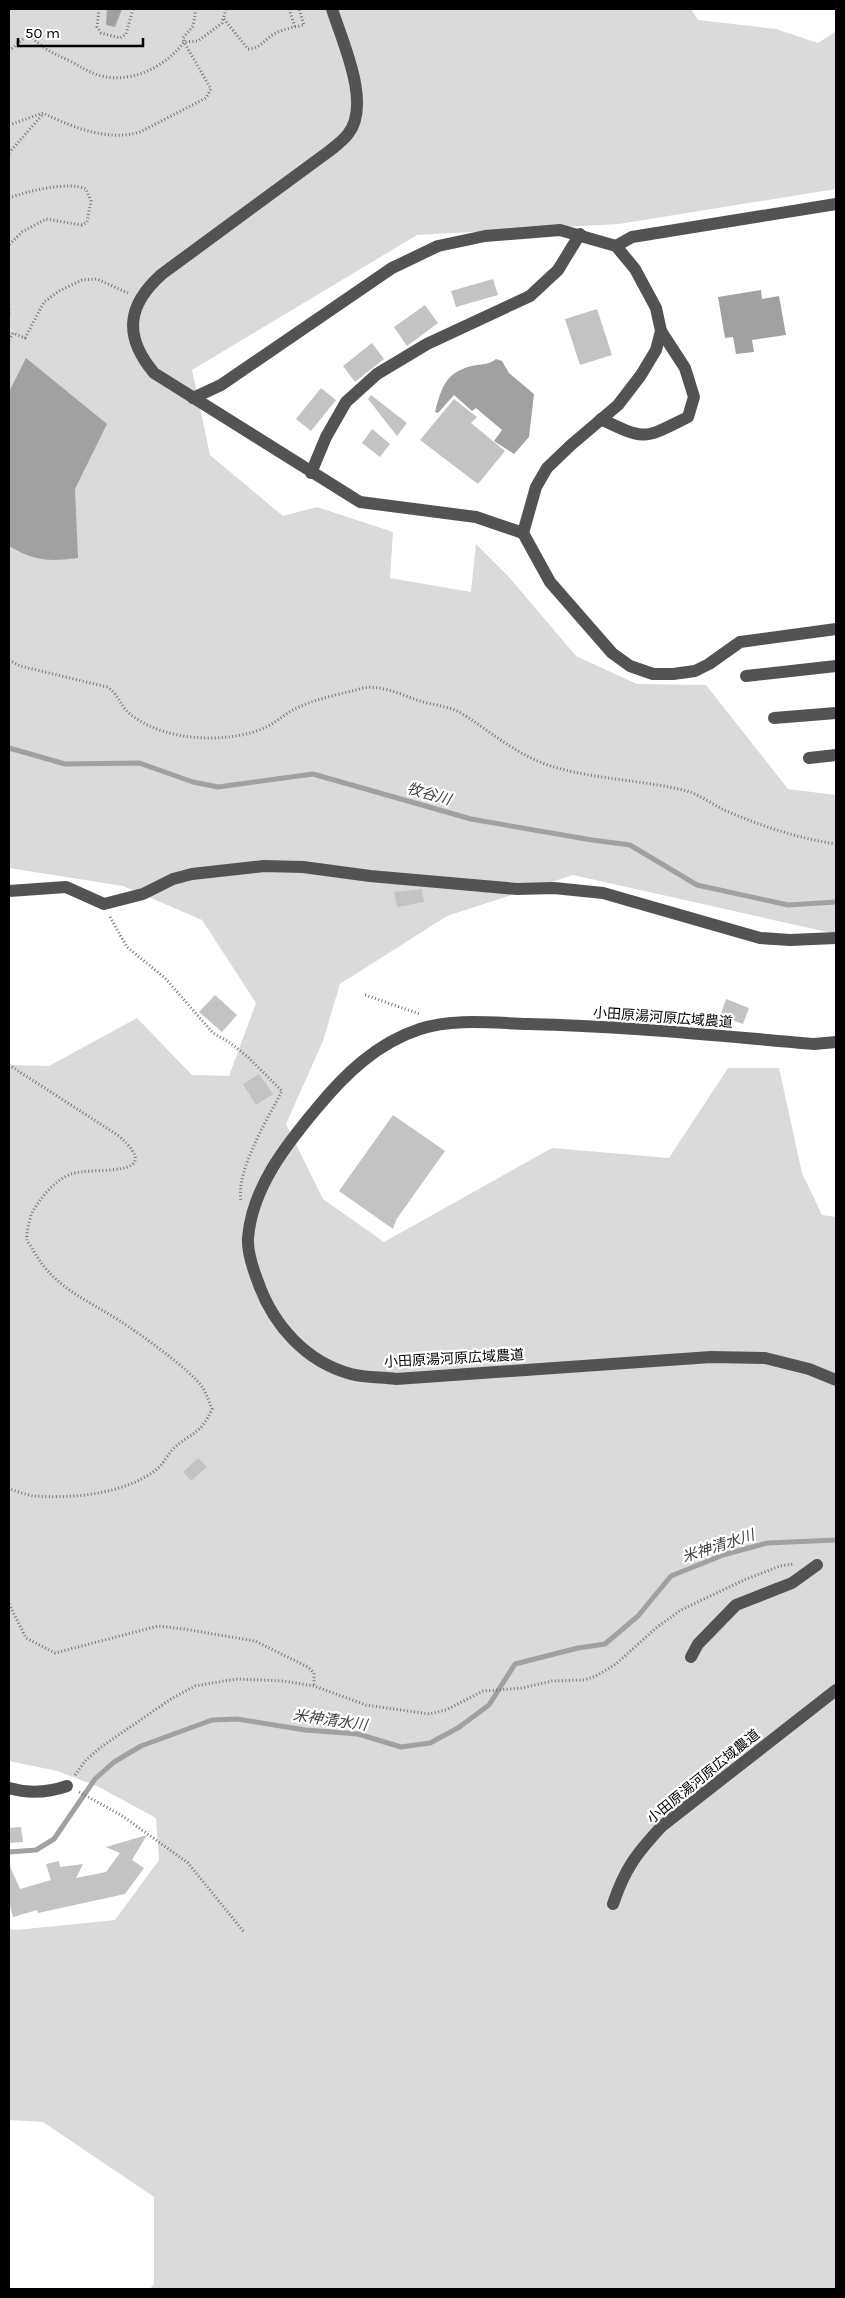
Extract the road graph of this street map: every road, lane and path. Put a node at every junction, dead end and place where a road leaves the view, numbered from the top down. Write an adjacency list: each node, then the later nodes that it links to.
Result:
1 (99, 9): 2 (path)
2 (133, 9)
3 (196, 9): 10 (path)
4 (226, 9): 8 (path)
5 (288, 9): 9 (path)
6 (299, 9): 9 (path)
7 (332, 9): 20 (street)
8 (224, 19): 9 (path); 10 (path)
9 (295, 27)
10 (184, 42): 11 (path); 12 (path)
11 (9, 51)
12 (44, 113): 13 (path); 14 (path)
13 (9, 125)
14 (9, 153)
15 (9, 198): 18 (path)
16 (836, 204): 19 (street)
17 (580, 234): 19 (street); 25 (street); 27 (street)
18 (9, 245)
19 (616, 246): 23 (street)
20 (140, 299): 24 (path); 25 (street)
21 (9, 309): 22 (path)
22 (9, 314)
23 (661, 330): 26 (street); 26 (street)
24 (9, 340)
25 (193, 398): 27 (street)
26 (601, 419): 28 (street)
27 (311, 473): 28 (street)
28 (523, 533): 29 (street)
29 (836, 629)
30 (9, 660): 37 (path)
31 (836, 666): 32 (street)
32 (746, 676)
33 (836, 713): 34 (street)
34 (774, 718)
35 (836, 756): 36 (street)
36 (809, 758)
37 (836, 844)
38 (9, 891): 39 (street)
39 (104, 904): 40 (street); 45 (path)
40 (836, 938)
41 (365, 995): 42 (path)
42 (428, 1027): 43 (street, 小田原湯河原広域農道); 46 (street, 小田原湯河原広域農道)
43 (836, 1042)
44 (9, 1065): 47 (path)
45 (242, 1208)
46 (836, 1380)
47 (9, 1489)
48 (817, 1565): 50 (street); 51 (path)
49 (9, 1604): 51 (path)
50 (690, 1657)
51 (314, 1686): 54 (path)
52 (836, 1690): 55 (street, 小田原湯河原広域農道)
53 (9, 1788): 54 (street)
54 (70, 1788): 56 (path)
55 (613, 1904)
56 (244, 1932)

